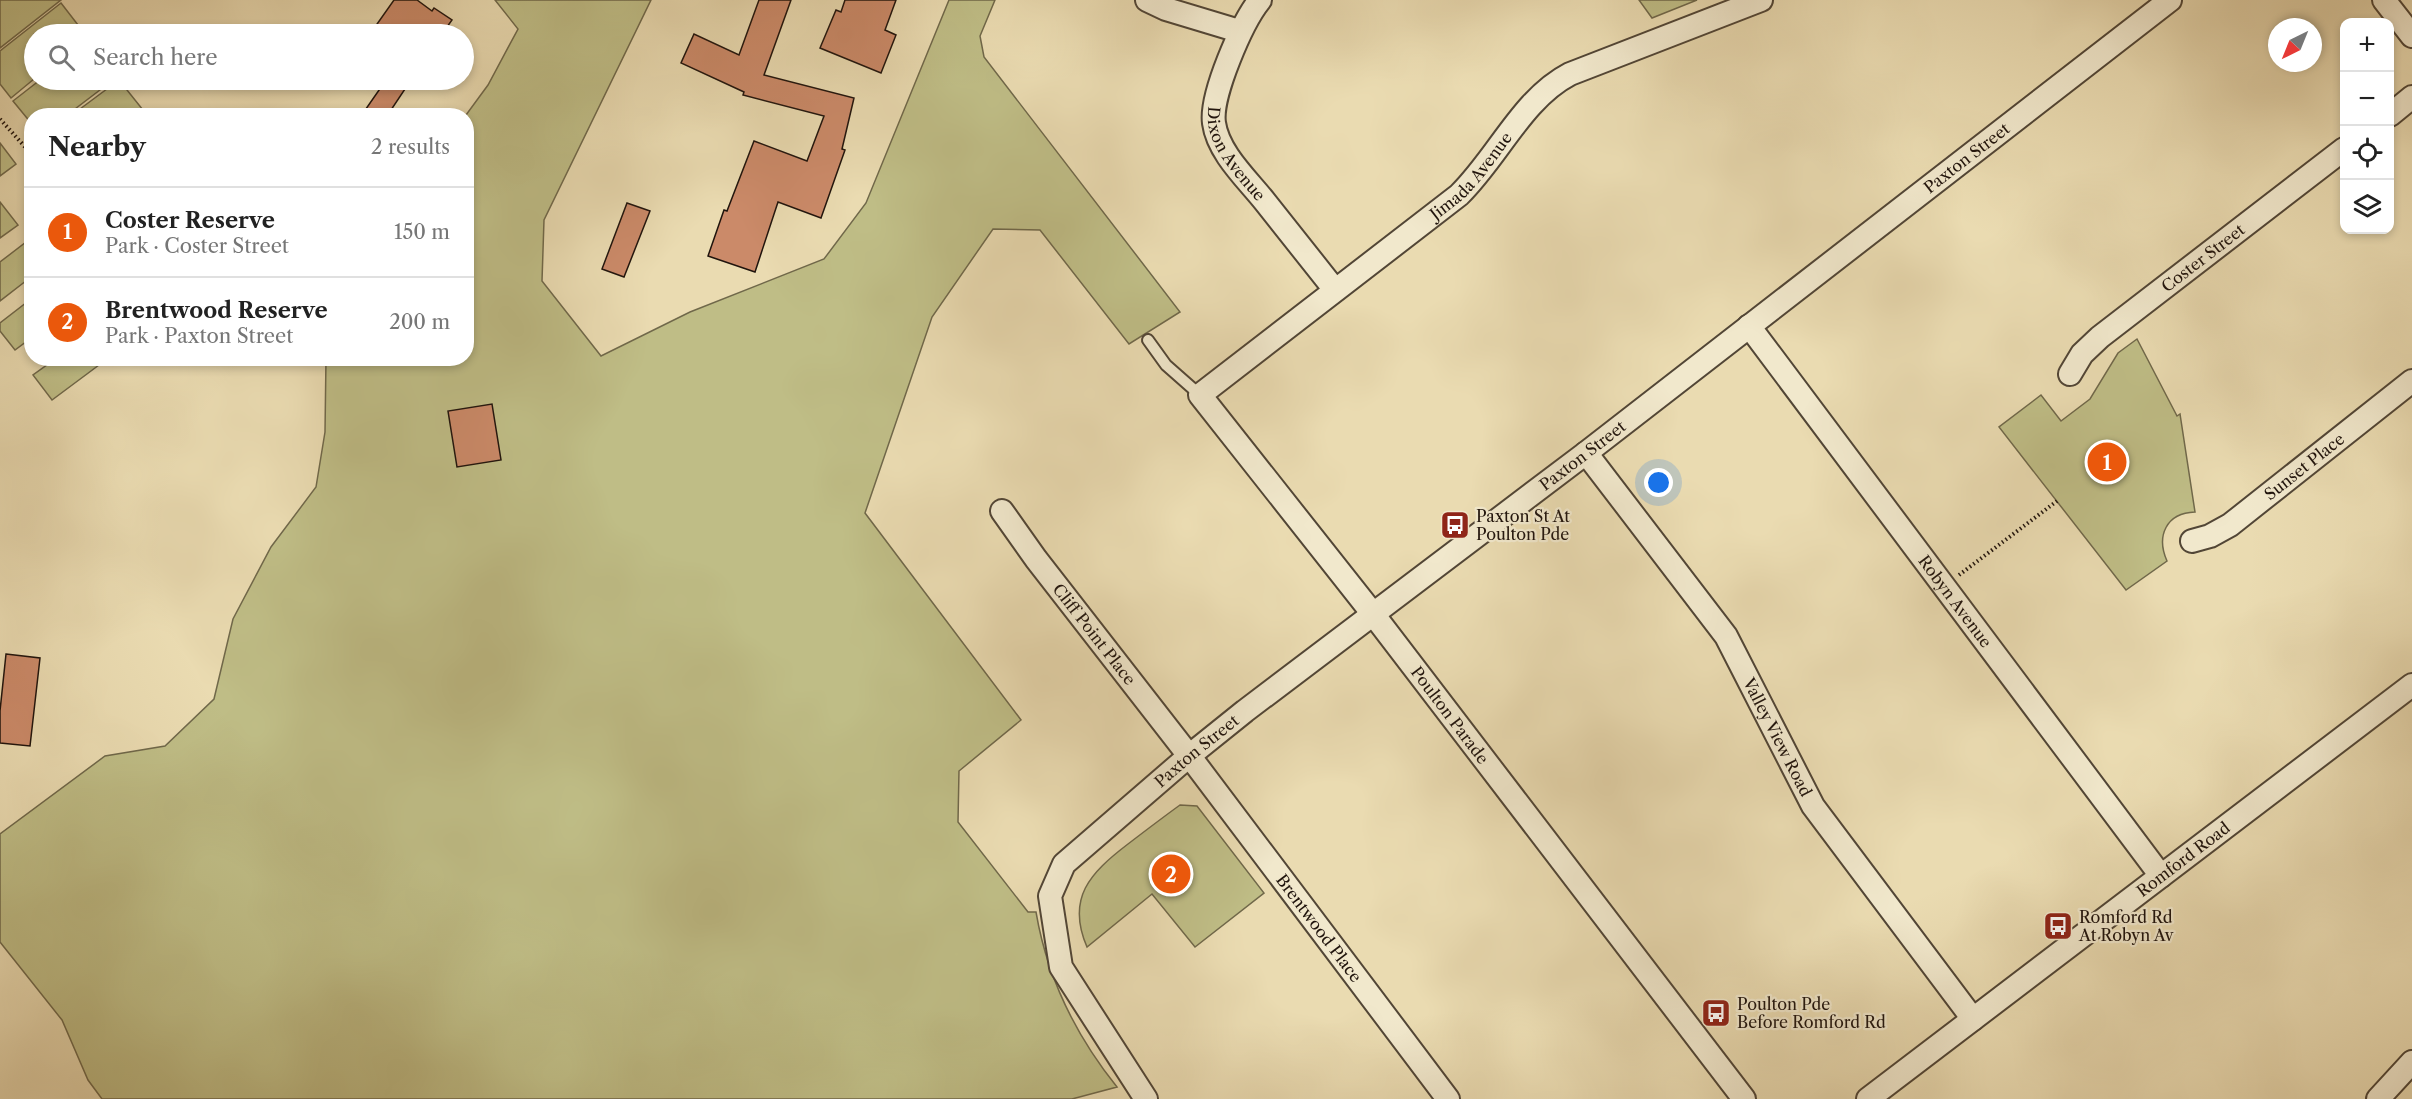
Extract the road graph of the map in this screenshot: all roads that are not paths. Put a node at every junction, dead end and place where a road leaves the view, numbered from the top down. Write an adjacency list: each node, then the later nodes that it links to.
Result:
1 (1147, 0): 6 (street)
2 (1260, 0): 6 (street, Dixon Avenue)
3 (1761, 0): 11 (street, Jimada Avenue)
4 (2170, 0): 12 (street, Paxton Street)
5 (2384, 0): 7 (street)
6 (1239, 31): 11 (street, Dixon Avenue)
7 (2412, 36)
8 (2412, 98): 9 (street)
9 (2394, 112)
10 (2340, 152): 14 (street, Coster Street)
11 (1335, 290): 16 (street, Jimada Avenue)
12 (1749, 326): 17 (street, Paxton Street); 23 (street, Robyn Avenue)
13 (1148, 340): 16 (lane, Poulton Parade)
14 (2070, 374)
15 (2412, 381): 19 (street, Sunset Place)
16 (1200, 395): 20 (street, Poulton Parade)
17 (1586, 453): 20 (street, Paxton Street); 24 (street, Valley View Road)
18 (1002, 511): 22 (street, Cliff Point Place)
19 (2192, 541)
20 (1372, 614): 22 (street, Paxton Street); 28 (street, Poulton Parade)
21 (2412, 685): 23 (street, Romford Road)
22 (1189, 756): 26 (street, Paxton Street); 27 (street, Brentwood Place)
23 (2161, 876): 24 (street, Romford Road)
24 (1973, 1019): 29 (street, Romford Road)
25 (2412, 1062): 30 (street)
26 (1146, 1099)
27 (1448, 1099)
28 (1744, 1099)
29 (1868, 1099)
30 (2378, 1099)

